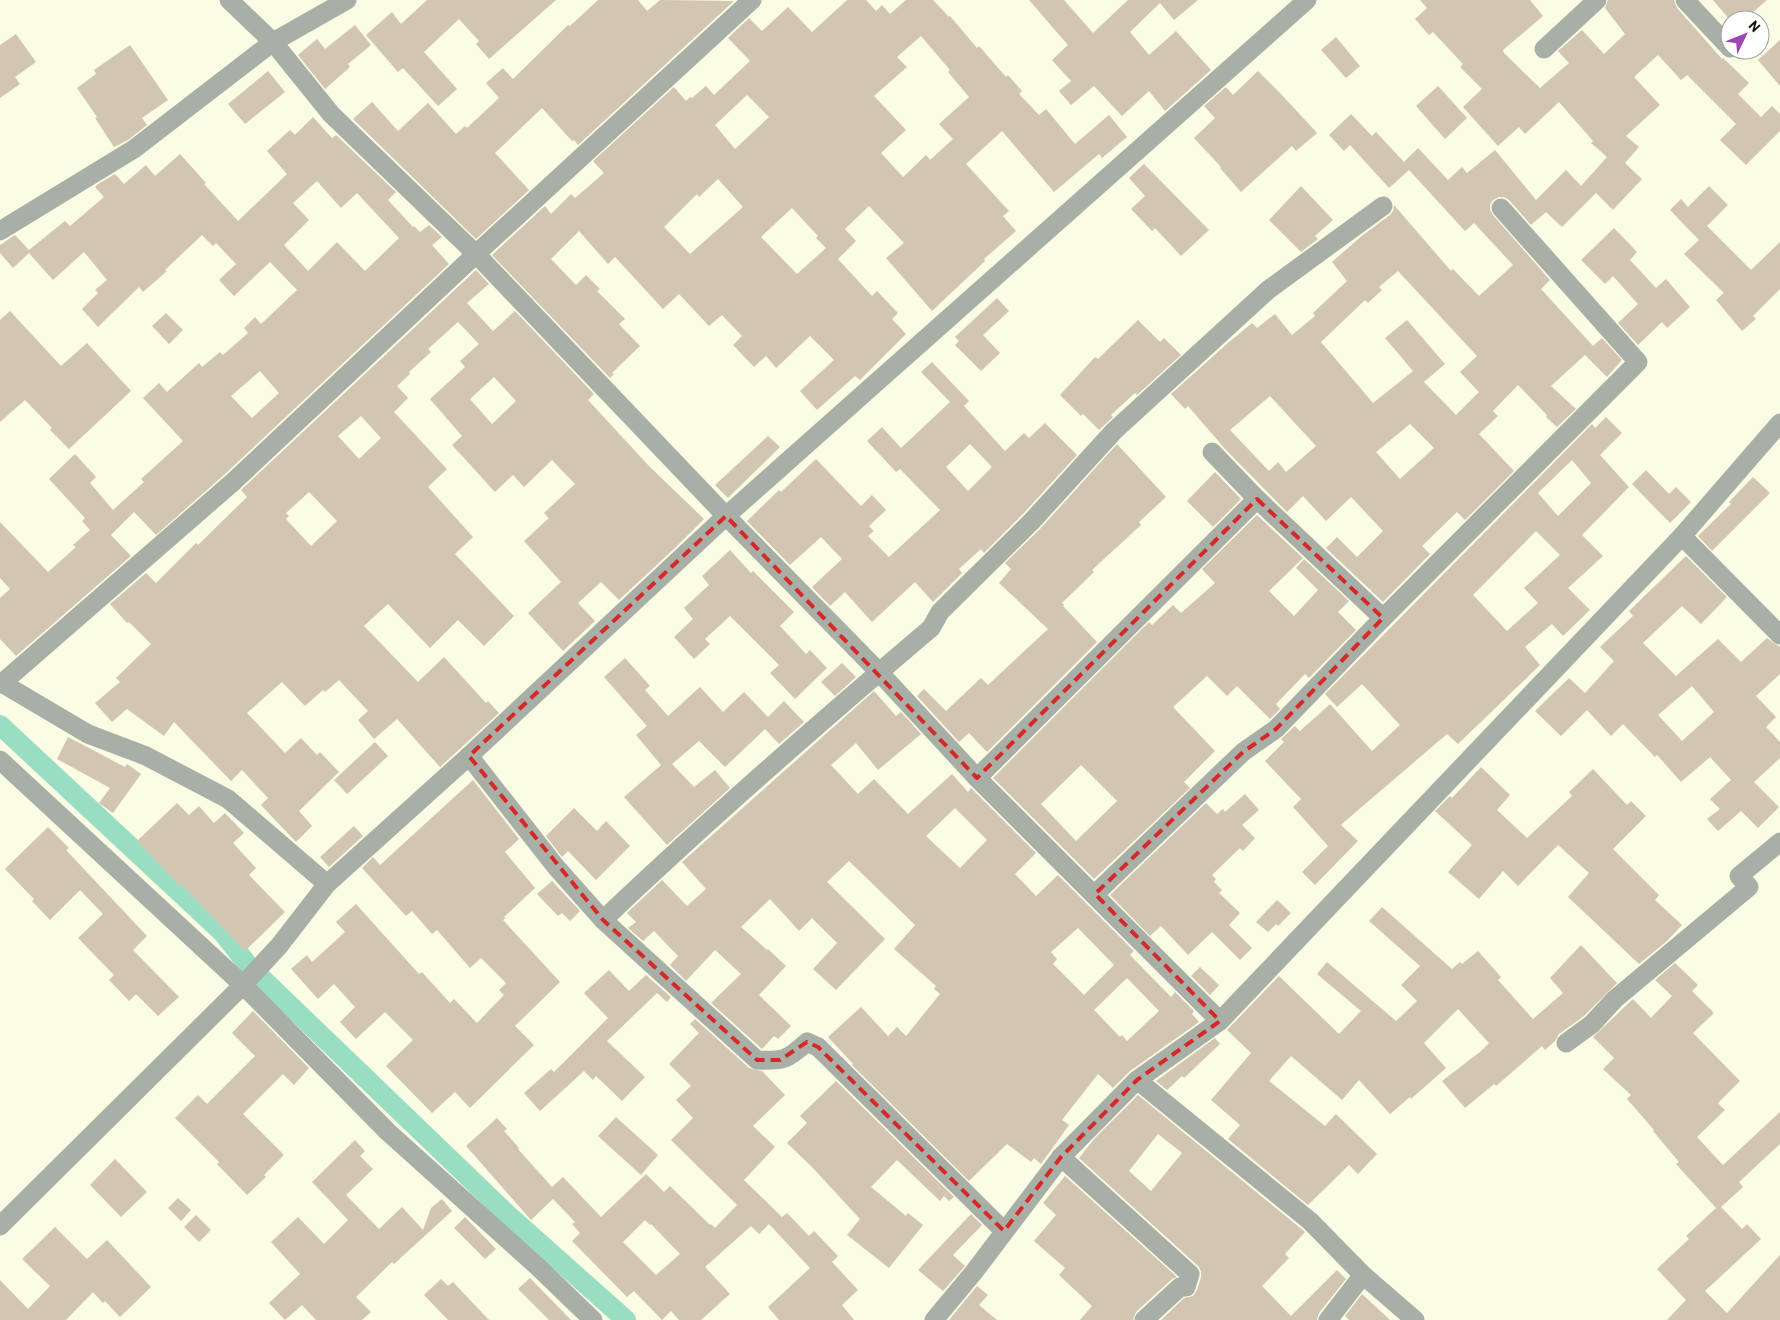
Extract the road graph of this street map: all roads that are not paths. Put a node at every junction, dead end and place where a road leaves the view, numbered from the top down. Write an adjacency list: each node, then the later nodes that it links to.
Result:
1 (229, 0): 8 (street)
2 (347, 0): 8 (street)
3 (752, 0): 13 (street)
4 (1307, 0): 17 (street)
5 (1597, 0): 9 (street)
6 (1685, 0): 7 (street)
7 (1720, 37)
8 (272, 42): 12 (street); 13 (street)
9 (1544, 49)
10 (1383, 206): 21 (street)
11 (1501, 208): 19 (street)
12 (0, 230)
13 (476, 254): 17 (street); 22 (street)
14 (1780, 423): 18 (street)
15 (1212, 452): 16 (street)
16 (1257, 499): 19 (street); 25 (street)
17 (726, 516): 21 (street); 23 (street)
18 (1682, 536): 20 (street); 31 (street)
19 (1383, 618): 28 (street)
20 (1780, 634)
21 (879, 672): 25 (street); 29 (street)
22 (1, 683): 27 (street)
23 (468, 756): 27 (street); 29 (street)
24 (0, 760): 30 (street)
25 (977, 778): 28 (street)
26 (1780, 842): 32 (street)
27 (327, 884): 30 (street)
28 (1095, 894): 31 (street)
29 (603, 920): 36 (street)
30 (243, 985): 35 (street); 38 (street)
31 (1220, 1021): 33 (street)
32 (1566, 1043)
33 (1137, 1080): 34 (street); 37 (street)
34 (1061, 1157): 36 (street); 40 (street)
35 (0, 1226)
36 (1004, 1231): 39 (street)
37 (1363, 1275): 41 (street); 42 (street)
38 (593, 1320)
39 (934, 1320)
40 (1144, 1320)
41 (1328, 1320)
42 (1415, 1320)

